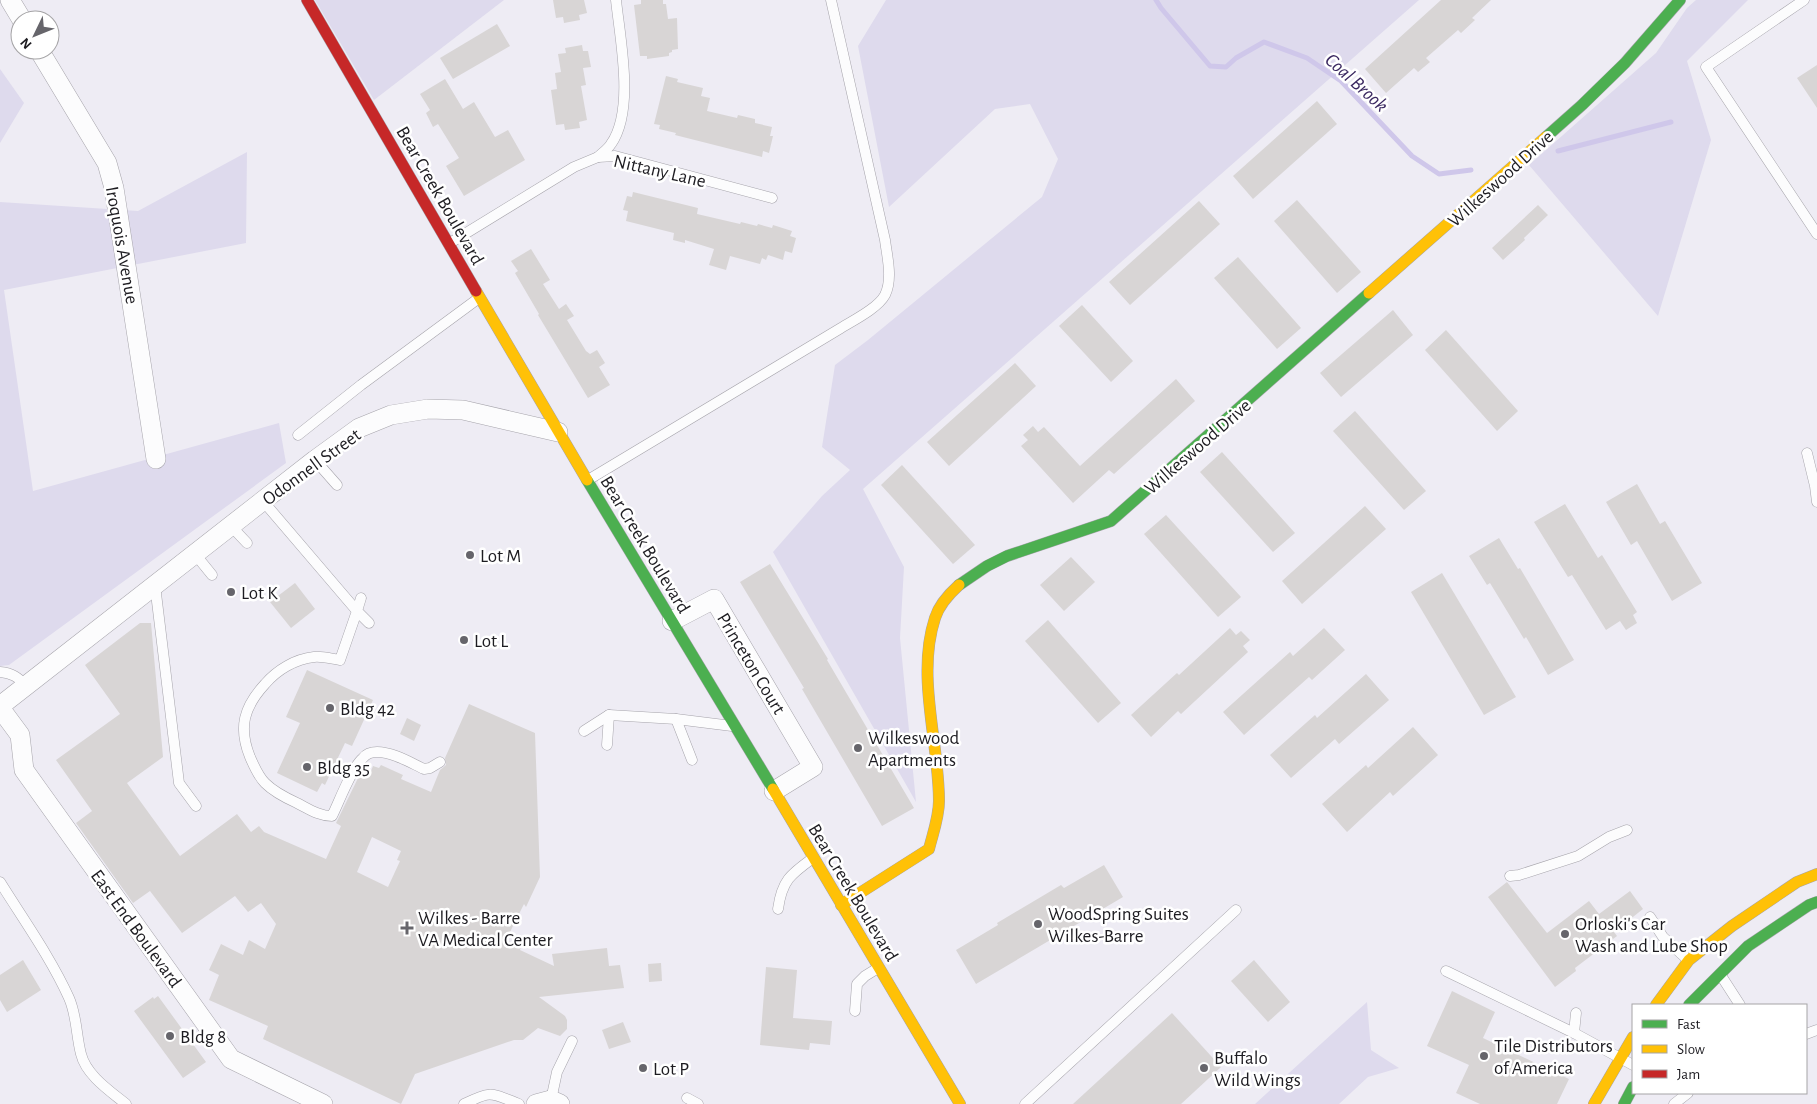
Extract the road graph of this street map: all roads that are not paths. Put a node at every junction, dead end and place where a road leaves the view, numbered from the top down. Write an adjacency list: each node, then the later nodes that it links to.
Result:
1 (307, 0): 10 (street, Bear Creek Boulevard)
2 (616, 0): 7 (lane)
3 (831, 0): 17 (lane)
4 (1680, 0): 49 (street, Wilkeswood Drive)
5 (1804, 0): 9 (lane)
6 (46, 60): 15 (street, Iroquois Avenue)
7 (598, 157): 8 (lane, Nittany Lane); 10 (lane, Nittany Lane)
8 (772, 198)
9 (1817, 234)
10 (449, 244): 11 (street, Bear Creek Boulevard)
11 (480, 297): 12 (street, Bear Creek Boulevard); 13 (lane)
12 (558, 432): 16 (street, Odonnell Street); 17 (street, Bear Creek Boulevard)
13 (298, 435)
14 (1807, 453): 20 (lane)
15 (156, 458)
16 (315, 460): 18 (lane); 19 (street, Odonnell Street)
17 (587, 480): 29 (street, Bear Creek Boulevard)
18 (337, 485)
19 (263, 501): 21 (street, Odonnell Street); 28 (lane)
20 (1817, 502)
21 (231, 526): 22 (lane); 23 (street, Odonnell Street)
22 (247, 543)
23 (195, 554): 24 (street, Odonnell Street); 25 (lane)
24 (172, 572): 26 (street, East End Boulevard)
25 (212, 576)
26 (155, 584): 32 (street, East End Boulevard); 42 (lane)
27 (361, 598): 28 (lane)
28 (358, 611): 30 (lane); 40 (lane)
29 (672, 621): 36 (street, Bear Creek Boulevard); 41 (street, Princeton Court)
30 (369, 623)
31 (0, 672): 32 (lane)
32 (26, 686): 33 (street, East End Boulevard)
33 (0, 707): 72 (street, East End Boulevard)
34 (609, 715): 35 (lane); 37 (lane); 38 (lane)
35 (676, 719): 36 (lane); 39 (lane)
36 (736, 726): 41 (street, Bear Creek Boulevard)
37 (584, 730)
38 (607, 746)
39 (692, 760)
40 (440, 762)
41 (774, 791): 44 (street, Bear Creek Boulevard)
42 (196, 806)
43 (1628, 830): 46 (lane)
44 (813, 858): 49 (street, Bear Creek Boulevard); 50 (lane)
45 (1817, 874): 53 (street)
46 (1510, 876)
47 (0, 882): 71 (lane)
48 (1817, 902): 56 (street)
49 (842, 905): 54 (street, Bear Creek Boulevard)
50 (778, 909)
51 (1236, 910): 77 (lane)
52 (1650, 917): 53 (lane)
53 (1689, 960): 57 (street)
54 (879, 968): 60 (lane); 76 (street, Bear Creek Boulevard)
55 (1446, 971): 62 (lane)
56 (1719, 974): 58 (street); 59 (lane)
57 (1657, 1004)
58 (1689, 1004)
59 (1739, 1004)
60 (854, 1011)
61 (1576, 1013): 62 (lane)
62 (1574, 1033): 65 (lane)
63 (1632, 1039): 65 (street)
64 (572, 1041): 70 (lane)
65 (1621, 1058): 66 (lane); 78 (street)
66 (1632, 1064)
67 (1632, 1089): 79 (street)
68 (1687, 1094): 80 (lane)
69 (687, 1098): 75 (lane)
70 (549, 1103)
71 (126, 1104)
72 (323, 1104)
73 (464, 1104): 74 (lane)
74 (519, 1104)
75 (698, 1104)
76 (960, 1104)
77 (1025, 1104)
78 (1594, 1104)
79 (1624, 1104)
80 (1674, 1104)

